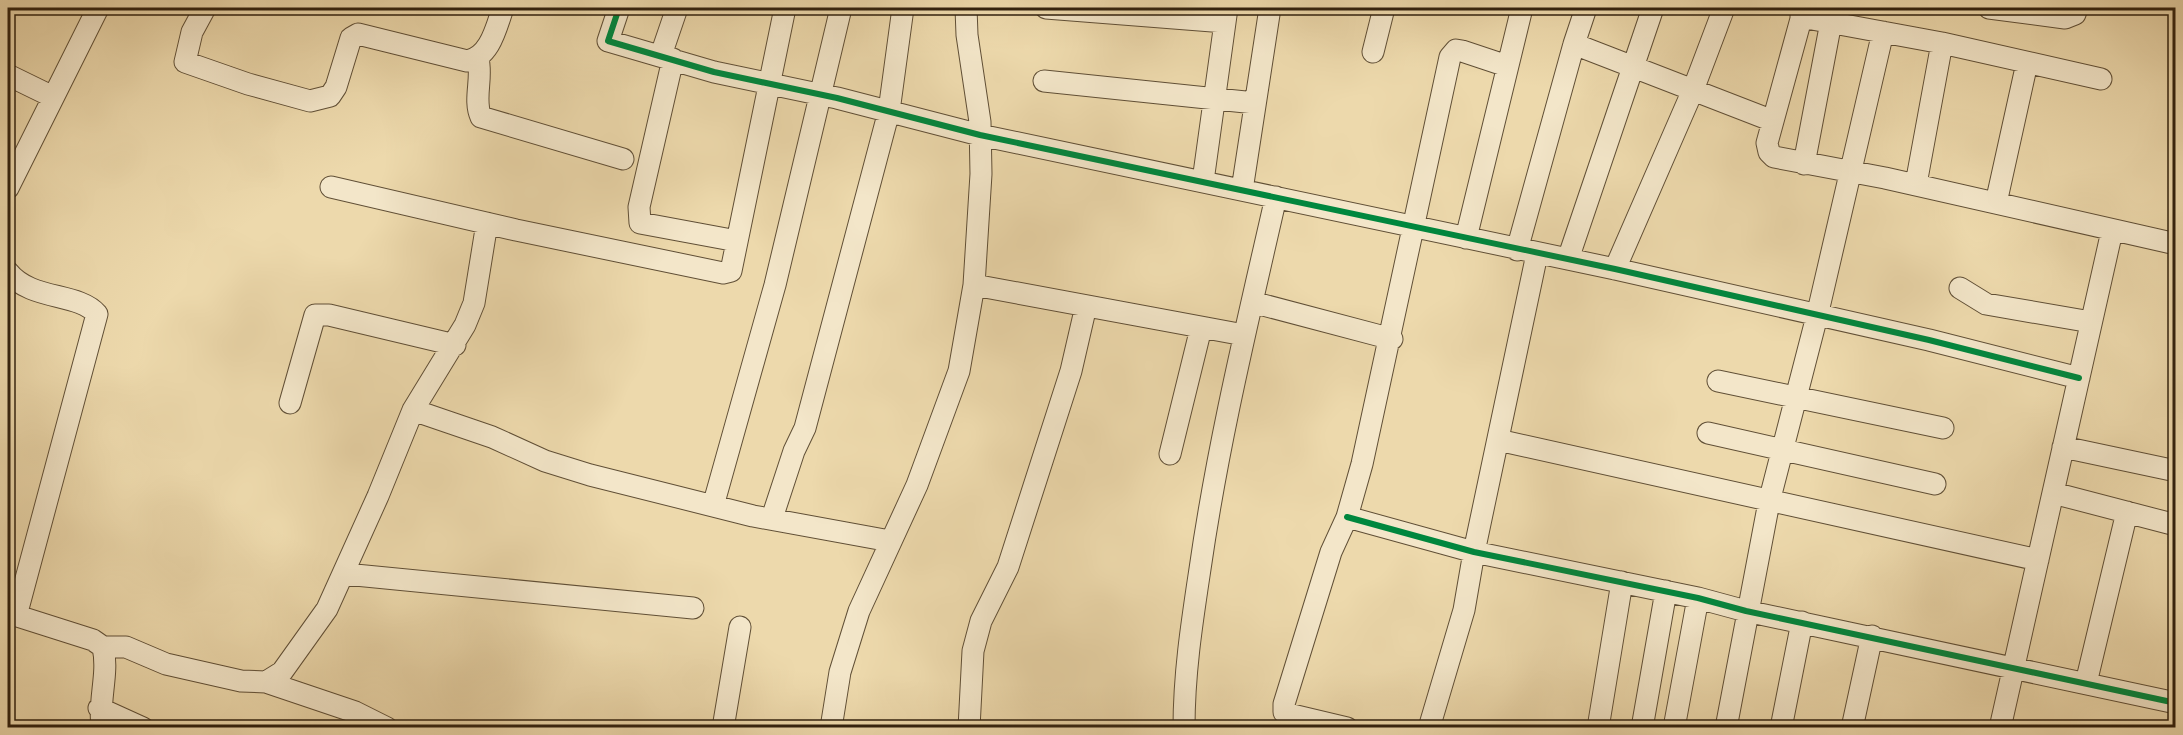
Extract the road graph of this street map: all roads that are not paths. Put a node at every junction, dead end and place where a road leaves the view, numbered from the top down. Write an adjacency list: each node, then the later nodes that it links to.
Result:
1 (98, 8): 37 (street)
2 (205, 8): 27 (street)
3 (503, 8): 27 (street)
4 (619, 8): 26 (street)
5 (676, 8): 26 (street)
6 (785, 8): 34 (street)
7 (841, 8): 36 (street)
8 (903, 8): 40 (street)
9 (966, 8): 42 (street)
10 (1046, 8): 20 (street)
11 (1270, 8): 39 (street)
12 (1384, 8): 25 (street)
13 (1522, 8): 29 (street)
14 (1586, 8): 24 (street)
15 (1653, 8): 30 (street)
16 (1724, 8): 35 (street)
17 (1989, 8): 18 (street)
18 (2078, 8)
19 (1802, 12): 21 (street); 41 (street)
20 (1226, 15): 38 (street)
21 (1831, 22): 22 (street); 44 (street)
22 (1882, 32): 23 (street); 45 (street)
23 (1942, 43): 28 (street); 47 (street)
24 (1574, 44): 30 (street); 59 (street)
25 (1374, 52)
26 (667, 57): 34 (street); 57 (street)
27 (477, 59): 43 (street)
28 (2027, 63): 32 (street); 52 (street)
29 (1507, 66): 54 (street); 56 (street)
30 (1634, 66): 35 (street); 60 (street)
31 (8, 75): 37 (street)
32 (2101, 79)
33 (1044, 81): 38 (street)
34 (768, 85): 36 (street); 57 (street)
35 (1693, 90): 41 (street); 61 (street)
36 (821, 95): 40 (street); 88 (street)
37 (53, 97): 49 (street)
38 (1214, 99): 39 (street); 46 (street)
39 (1255, 103): 50 (street)
40 (889, 111): 42 (street); 91 (street)
41 (1773, 122): 44 (street)
42 (980, 135): 46 (street); 63 (street)
43 (623, 159)
44 (1804, 164): 45 (street)
45 (1851, 171): 47 (street); 67 (street)
46 (1203, 181): 50 (street)
47 (1916, 184): 52 (street)
48 (331, 187): 53 (street)
49 (8, 188)
50 (1242, 190): 51 (street)
51 (1276, 197): 54 (street); 65 (street)
52 (1996, 203): 55 (street)
53 (487, 223): 57 (street); 72 (street)
54 (1413, 225): 56 (street); 71 (street)
55 (2112, 231): 58 (street); 68 (street)
56 (1466, 238): 59 (street)
57 (736, 241)
58 (2175, 244)
59 (1527, 252): 60 (street); 80 (street)
60 (1568, 259): 61 (street)
61 (1615, 269): 67 (street)
62 (8, 272): 102 (street)
63 (974, 285): 66 (street); 93 (street)
64 (1960, 288): 68 (street)
65 (1252, 302): 70 (street); 71 (street)
66 (1086, 306): 69 (street); 116 (street)
67 (1818, 316): 73 (street); 75 (street)
68 (2091, 322): 73 (street)
69 (1201, 328): 70 (street); 83 (street)
70 (1244, 335): 117 (street)
71 (1392, 339): 90 (street)
72 (455, 345): 76 (street); 77 (street)
73 (2079, 378): 81 (street)
74 (1718, 381): 75 (street)
75 (1795, 399): 78 (street); 82 (street)
76 (290, 403)
77 (413, 410): 88 (street); 96 (street)
78 (1943, 428)
79 (1708, 433): 82 (street)
80 (1498, 440): 87 (street); 94 (street)
81 (2063, 447): 84 (street); 86 (street)
82 (1781, 450): 85 (street); 87 (street)
83 (1170, 454)
84 (2175, 471)
85 (1935, 483)
86 (2053, 493): 89 (street); 95 (street)
87 (1769, 502): 95 (street); 101 (street)
88 (713, 506): 91 (street)
89 (2127, 512): 92 (street); 109 (street)
90 (1347, 517): 94 (street); 118 (street)
91 (772, 518): 93 (street)
92 (2175, 525)
93 (890, 541): 115 (street)
94 (1474, 552): 97 (street); 119 (street)
95 (2038, 560): 107 (street)
96 (345, 574): 100 (street); 108 (street)
97 (1622, 582): 98 (street); 120 (street)
98 (1666, 591): 99 (street); 121 (street)
99 (1698, 598): 101 (street); 122 (street)
100 (693, 609)
101 (1746, 611): 103 (street); 123 (street)
102 (12, 615): 106 (street)
103 (1802, 622): 105 (street); 124 (street)
104 (740, 627): 114 (street)
105 (1872, 636): 107 (street); 125 (street)
106 (103, 647): 108 (street); 111 (street)
107 (2013, 667): 109 (street); 126 (street)
108 (266, 682): 113 (street)
109 (2086, 683): 110 (street)
110 (2175, 703)
111 (100, 718): 112 (street)
112 (143, 728)
113 (387, 728)
114 (723, 728)
115 (831, 728)
116 (969, 728)
117 (1184, 728)
118 (1347, 728)
119 (1430, 728)
120 (1598, 728)
121 (1642, 728)
122 (1674, 728)
123 (1725, 728)
124 (1781, 728)
125 (1852, 728)
126 (2000, 728)

